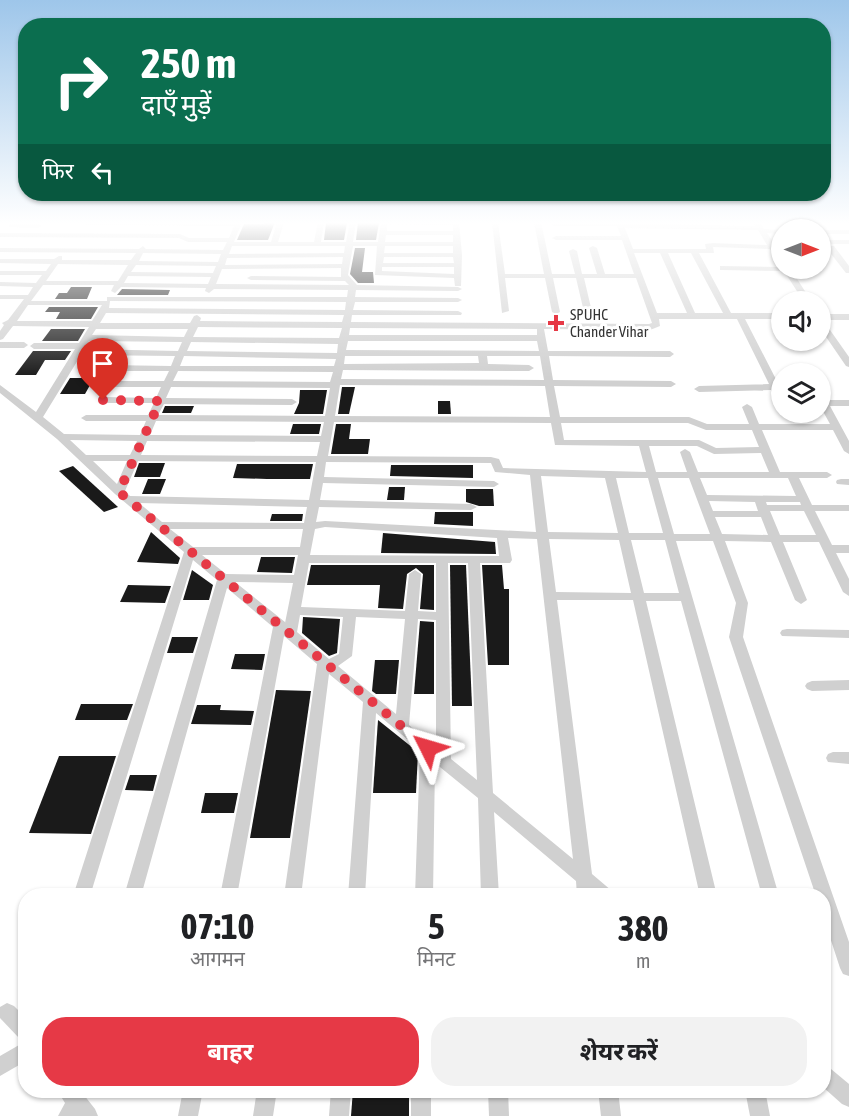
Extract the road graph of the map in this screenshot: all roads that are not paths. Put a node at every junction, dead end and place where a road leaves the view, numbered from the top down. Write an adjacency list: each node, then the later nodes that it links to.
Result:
1 (47, 274): 17 (street)
2 (125, 274): 18 (street)
3 (217, 274): 19 (street)
4 (344, 274): 15 (street)
5 (382, 274): 8 (street)
6 (673, 274): 34 (street)
7 (705, 274): 35 (street)
8 (458, 276): 20 (street)
9 (501, 276): 10 (street); 28 (street)
10 (547, 276): 11 (street); 30 (street)
11 (580, 276): 12 (street); 31 (street)
12 (602, 276): 13 (street)
13 (639, 276): 33 (street)
14 (251, 278): 15 (street)
15 (349, 283): 19 (street); 20 (street); 23 (street)
16 (0, 284): 17 (street)
17 (40, 284): 18 (street); 24 (street)
18 (119, 284): 19 (street); 26 (street)
19 (212, 286): 22 (street)
20 (458, 289): 25 (street)
21 (0, 297): 24 (street)
22 (206, 298): 23 (street); 26 (street); 27 (street)
23 (351, 299): 25 (street); 29 (street)
24 (28, 300): 26 (street); 41 (street)
25 (458, 300): 32 (street)
26 (107, 304): 27 (street); 42 (street)
27 (200, 311): 29 (street); 43 (street)
28 (506, 311)
29 (349, 312): 32 (street); 44 (street)
30 (556, 312)
31 (588, 312)
32 (458, 313): 45 (street)
33 (654, 316): 34 (street); 45 (street)
34 (692, 316): 35 (street)
35 (728, 316): 36 (street)
36 (740, 316): 37 (street); 62 (street)
37 (771, 316)
38 (849, 317): 39 (street)
39 (831, 318)
40 (0, 323): 41 (street)
41 (10, 323): 42 (street); 47 (street)
42 (94, 325): 43 (street); 51 (street)
43 (194, 325): 44 (street); 48 (street)
44 (347, 325): 45 (street); 49 (street)
45 (459, 326)
46 (831, 336): 57 (street)
47 (0, 337)
48 (188, 338): 49 (street); 51 (street); 52 (street)
49 (344, 339): 54 (street); 56 (street)
50 (0, 345): 51 (street)
51 (81, 345): 52 (street); 79 (street)
52 (181, 353): 56 (street); 61 (street)
53 (482, 353): 54 (street); 56 (street); 58 (street)
54 (544, 353): 55 (street); 67 (street)
55 (670, 354)
56 (339, 361): 58 (street); 61 (street); 64 (street)
57 (849, 364)
58 (478, 367): 60 (street)
59 (107, 368): 61 (street)
60 (529, 368)
61 (174, 369): 66 (street)
62 (771, 381)
63 (105, 384): 66 (street)
64 (335, 384): 66 (street); 67 (street); 84 (street)
65 (671, 384): 67 (street)
66 (167, 385): 74 (street)
67 (550, 385): 83 (street)
68 (771, 387): 70 (street)
69 (0, 388): 71 (street)
70 (699, 389)
71 (12, 397): 72 (street); 79 (street)
72 (0, 399)
73 (103, 400): 74 (street)
74 (160, 401): 75 (street); 82 (street)
75 (292, 402)
76 (849, 403): 77 (street)
77 (831, 404)
78 (747, 407): 85 (street)
79 (38, 417): 87 (street)
80 (86, 418): 82 (street)
81 (831, 418): 86 (street)
82 (152, 419): 84 (street); 88 (street)
83 (555, 419): 84 (street); 85 (street); 90 (street)
84 (329, 420): 89 (street)
85 (757, 427): 86 (street); 91 (street)
86 (837, 427): 92 (street)
87 (62, 437): 88 (street); 94 (street)
88 (143, 438): 89 (street); 95 (street)
89 (325, 439): 96 (street)
90 (643, 443): 91 (street); 99 (street)
91 (766, 450): 101 (street)
92 (849, 451)
93 (685, 452): 100 (street)
94 (81, 458): 95 (street); 106 (street)
95 (134, 458): 96 (street); 106 (street)
96 (321, 459): 97 (street); 104 (street)
97 (534, 472): 98 (street); 117 (street)
98 (610, 475): 99 (street); 118 (street)
99 (652, 475): 100 (street); 119 (street)
100 (693, 475): 101 (street); 107 (street)
101 (776, 475): 102 (street)
102 (792, 475): 103 (street); 109 (street)
103 (826, 475)
104 (317, 480): 105 (street); 108 (street)
105 (494, 484)
106 (123, 495): 108 (street); 114 (street)
107 (702, 498): 111 (street); 113 (street)
108 (313, 503): 110 (street); 115 (street)
109 (807, 504): 111 (street); 112 (street); 122 (street)
110 (471, 507)
111 (763, 507): 113 (street); 121 (street)
112 (849, 508)
113 (707, 514): 120 (street)
114 (159, 525): 115 (street); 124 (street)
115 (309, 526): 116 (street); 125 (street)
116 (502, 535): 117 (street); 127 (street)
117 (541, 536): 118 (street); 132 (street)
118 (624, 536): 119 (street); 133 (street)
119 (669, 537): 120 (street); 134 (street)
120 (716, 537): 121 (street); 165 (street)
121 (775, 538): 122 (street); 135 (street)
122 (826, 544): 123 (street); 131 (street)
123 (849, 549)
124 (190, 551): 125 (street); 129 (street); 154 (street)
125 (304, 555): 126 (street); 130 (street)
126 (442, 560): 127 (street); 139 (street)
127 (474, 560): 152 (street)
128 (415, 574): 138 (street)
129 (224, 578): 130 (street); 140 (street); 155 (street)
130 (300, 579): 136 (street)
131 (849, 592)
132 (549, 596): 133 (street); 153 (street)
133 (639, 597): 134 (street); 163 (street)
134 (686, 597): 164 (street)
135 (801, 600)
136 (294, 611): 137 (street); 140 (street)
137 (351, 614): 138 (street); 143 (street)
138 (411, 616): 139 (street); 147 (street)
139 (442, 616): 151 (street)
140 (285, 629): 143 (street); 156 (street)
141 (787, 633): 142 (street)
142 (849, 634)
143 (326, 664): 146 (street); 157 (street)
144 (849, 685): 145 (street)
145 (812, 686)
146 (370, 700): 147 (street); 158 (street)
147 (402, 726): 148 (street)
148 (428, 748): 151 (street); 159 (street)
149 (833, 758): 150 (street)
150 (849, 758)
151 (444, 761): 152 (street)
152 (485, 795): 153 (street); 160 (street)
153 (584, 876): 161 (street); 162 (street)
154 (84, 888)
155 (134, 888)
156 (230, 888)
157 (293, 888)
158 (357, 888)
159 (424, 888)
160 (490, 888)
161 (585, 888)
162 (597, 888)
163 (707, 888)
164 (769, 888)
165 (822, 888)
166 (831, 915): 167 (street)
167 (849, 968)
168 (7, 1012): 169 (street)
169 (18, 1024)
170 (18, 1055): 171 (street)
171 (0, 1067)
172 (831, 1082): 173 (street)
173 (849, 1097)
174 (191, 1098): 181 (street)
175 (266, 1098): 182 (street)
176 (340, 1098): 183 (street)
177 (421, 1098): 184 (street)
178 (498, 1098): 185 (street)
179 (609, 1098): 186 (street)
180 (757, 1098): 187 (street)
181 (188, 1116)
182 (263, 1116)
183 (339, 1116)
184 (421, 1116)
185 (499, 1116)
186 (610, 1116)
187 (760, 1116)

